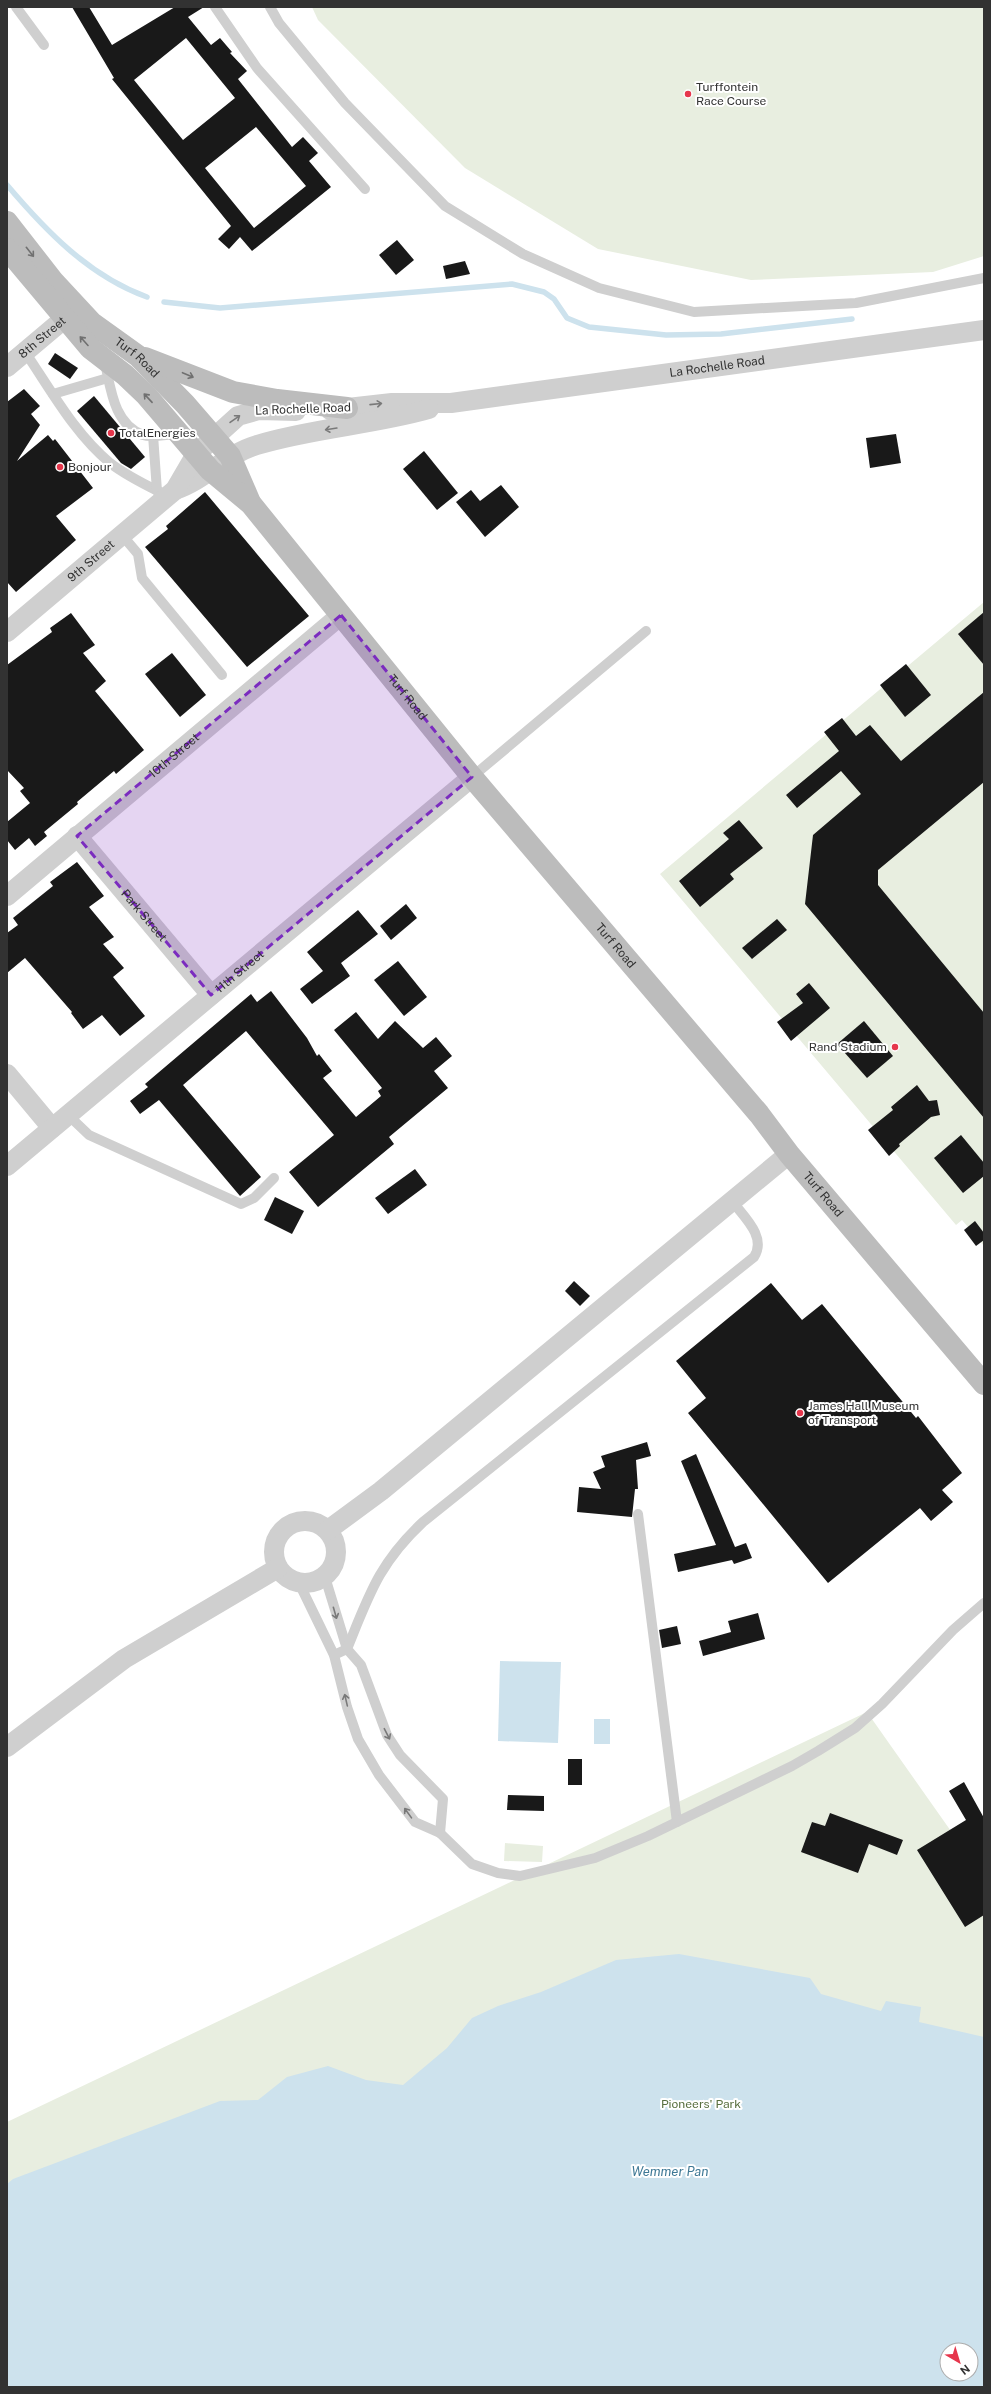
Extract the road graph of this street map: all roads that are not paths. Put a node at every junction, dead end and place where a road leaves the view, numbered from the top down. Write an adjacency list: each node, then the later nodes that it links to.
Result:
1 (16, 7): 4 (lane)
2 (215, 7): 5 (lane)
3 (270, 7): 8 (lane)
4 (44, 45)
5 (365, 189)
6 (7, 222): 9 (main road, Turf Road, one-way to 9)
7 (7, 249): 9 (main road, Turf Road)
8 (984, 278)
9 (71, 313): 11 (street, 8th Street); 12 (main road, Turf Road); 14 (main road, Turf Road, one-way to 9)
10 (984, 330): 16 (street, La Rochelle Road)
11 (25, 352): 13 (street, 8th Street); 15 (lane)
12 (138, 356): 17 (main road, one-way to 17); 20 (main road, Turf Road)
13 (7, 367)
14 (106, 369): 15 (lane); 18 (main road, Turf Road, one-way to 14); 19 (lane)
15 (53, 394): 23 (lane)
16 (451, 403): 17 (street, La Rochelle Road, one-way to 16); 21 (street, La Rochelle Road, one-way to 21)
17 (347, 408): 20 (street, La Rochelle Road, one-way to 17)
18 (180, 434): 19 (lane); 22 (main road, Turf Road)
19 (153, 435): 23 (lane)
20 (214, 437): 21 (main road, Turf Road); 22 (street, La Rochelle Road)
21 (230, 456): 22 (street, La Rochelle Road); 24 (main road, Turf Road)
22 (203, 462): 23 (street, 9th Street); 24 (main road, Turf Road)
23 (167, 492): 25 (street, 9th Street)
24 (251, 504): 26 (main road, Turf Road)
25 (122, 535): 28 (street, 9th Street); 29 (lane)
26 (341, 615): 30 (main road, Turf Road); 31 (street, 10th Street)
27 (646, 631): 30 (lane)
28 (7, 632)
29 (222, 675)
30 (472, 777): 33 (street, 11th Street); 37 (main road, Turf Road)
31 (77, 836): 32 (street, 10th Street); 33 (street, Park Street)
32 (7, 896)
33 (211, 995): 35 (street, 11th Street)
34 (7, 1074): 36 (street)
35 (68, 1115): 36 (street, 11th Street); 39 (lane)
36 (52, 1128): 38 (street, 11th Street)
37 (789, 1154): 40 (street); 41 (main road, Turf Road)
38 (7, 1166)
39 (274, 1178)
40 (732, 1201): 43 (street); 48 (lane)
41 (982, 1379)
42 (638, 1514): 51 (lane)
43 (328, 1530): 44 (street); 45 (street)
44 (278, 1568): 46 (street); 50 (street)
45 (325, 1577): 46 (street); 48 (lane, one-way to 48)
46 (299, 1583): 49 (lane)
47 (984, 1603): 51 (lane)
48 (347, 1649): 49 (lane); 52 (lane, one-way to 52)
49 (334, 1655): 52 (lane, one-way to 49)
50 (7, 1747)
51 (677, 1822): 52 (lane)
52 (440, 1833)

